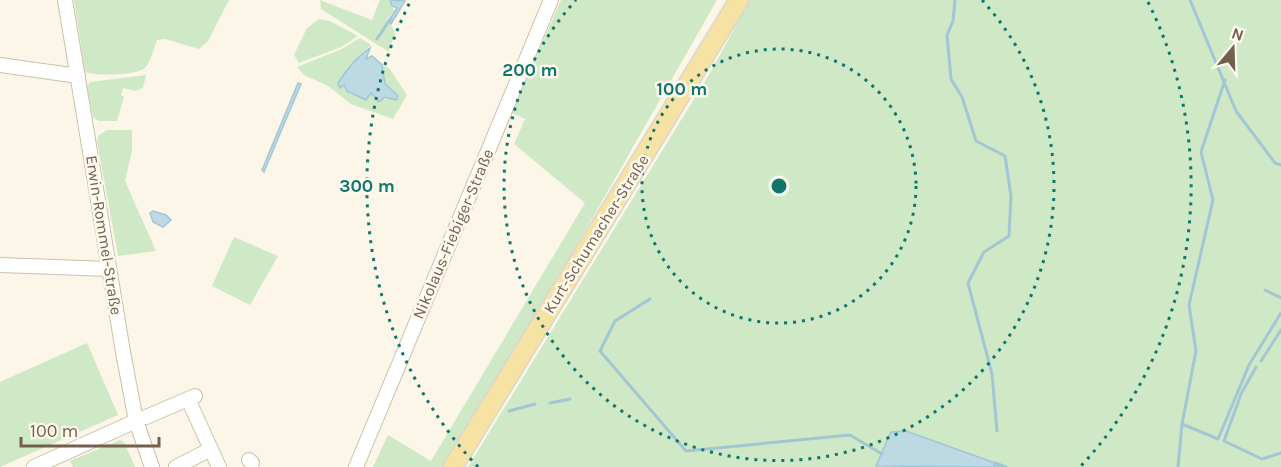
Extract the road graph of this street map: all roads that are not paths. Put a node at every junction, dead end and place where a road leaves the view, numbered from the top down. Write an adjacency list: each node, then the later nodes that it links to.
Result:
1 (65, 0): 5 (street, Erwin-Rommel-Straße)
2 (551, 0): 13 (street, Nikolaus-Fiebiger-Straße)
3 (739, 0): 14 (main road, Kurt-Schumacher-Straße)
4 (0, 65): 5 (street)
5 (78, 76): 7 (street, Erwin-Rommel-Straße)
6 (0, 265): 7 (street)
7 (109, 269): 8 (street, Erwin-Rommel-Straße)
8 (146, 417): 9 (street); 10 (street); 11 (street, Erwin-Rommel-Straße)
9 (215, 453): 12 (street)
10 (34, 467)
11 (152, 467)
12 (176, 467)
13 (356, 467)
14 (453, 467)

